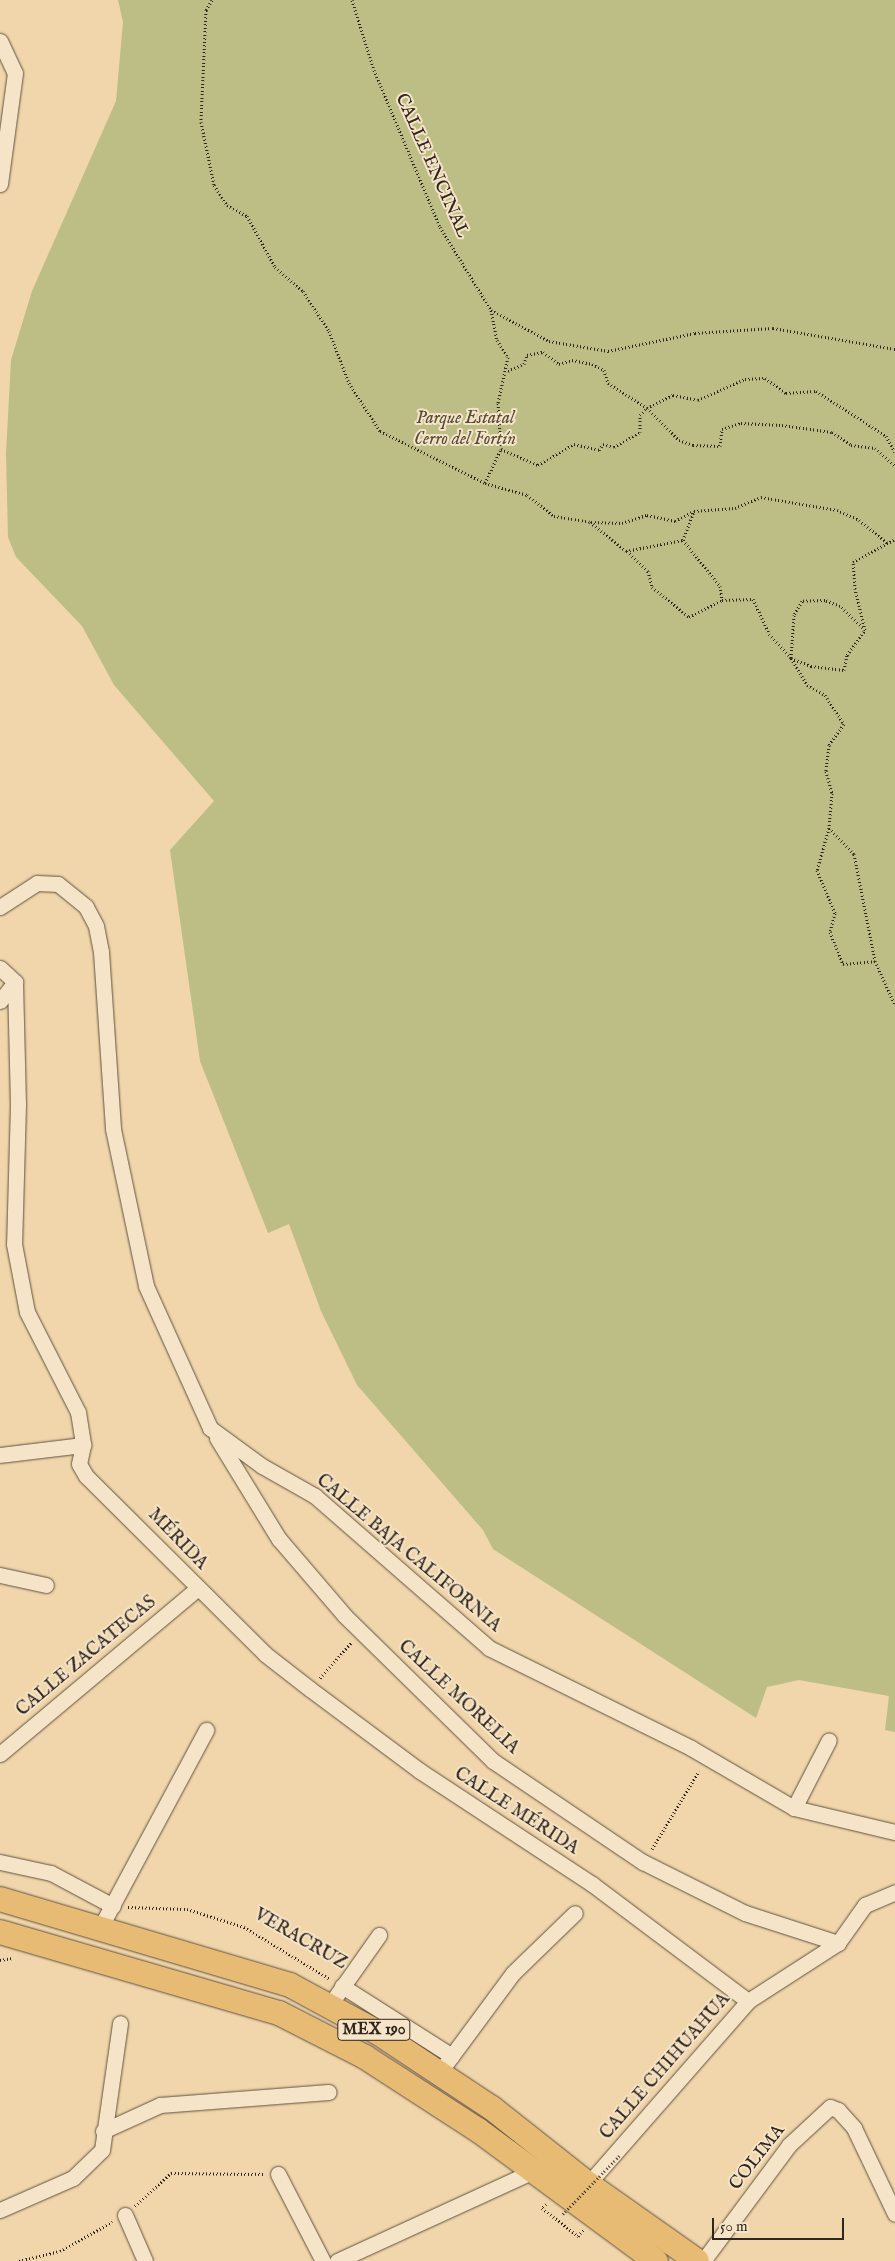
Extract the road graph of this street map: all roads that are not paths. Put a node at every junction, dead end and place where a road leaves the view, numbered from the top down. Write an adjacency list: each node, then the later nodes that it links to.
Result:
1 (0, 41): 2 (street)
2 (0, 184)
3 (0, 907): 7 (street, CALLE BAJA CALIFORNIA)
4 (0, 968): 5 (street)
5 (15, 982): 6 (street); 8 (street, MÉRIDA)
6 (0, 1001)
7 (210, 1428): 17 (street, CALLE BAJA CALIFORNIA); 27 (street, CALLE MORELIA)
8 (83, 1445): 9 (street); 12 (street, MÉRIDA)
9 (0, 1455)
10 (0, 1576): 11 (street)
11 (46, 1585)
12 (198, 1588): 13 (street, MÉRIDA); 16 (street, CALLE ZACATECAS)
13 (265, 1654): 29 (street, CALLE MÉRIDA)
14 (206, 1730): 22 (street)
15 (829, 1740): 17 (street)
16 (0, 1754)
17 (794, 1808): 18 (street, CALLE BAJA CALIFORNIA)
18 (895, 1832)
19 (0, 1862): 22 (street)
20 (895, 1892): 27 (street, CALLE CHIHUAHUA)
21 (0, 1898): 24 (main road, MEX 190)
22 (113, 1906): 24 (street)
23 (575, 1913): 32 (street)
24 (100, 1928): 30 (main road, MEX 190)
25 (0, 1932): 35 (main road, MEX 190)
26 (379, 1935): 28 (street)
27 (838, 1943): 29 (street, CALLE CHIHUAHUA)
28 (342, 1986): 30 (street); 32 (street, VERACRUZ)
29 (748, 2001): 37 (street, CALLE CHIHUAHUA)
30 (329, 2006): 32 (main road, MEX 190)
31 (120, 2023): 34 (street)
32 (445, 2064): 37 (main road, MEX 190)
33 (329, 2092): 34 (street)
34 (103, 2131): 38 (street)
35 (534, 2172): 43 (street); 44 (main road, MEX 190)
36 (278, 2174): 42 (street)
37 (588, 2184): 45 (main road, MEX 190)
38 (0, 2210)
39 (895, 2214): 46 (street, COLIMA)
40 (125, 2215): 41 (street)
41 (145, 2261)
42 (323, 2261)
43 (337, 2261)
44 (656, 2261)
45 (697, 2261)
46 (703, 2261)

